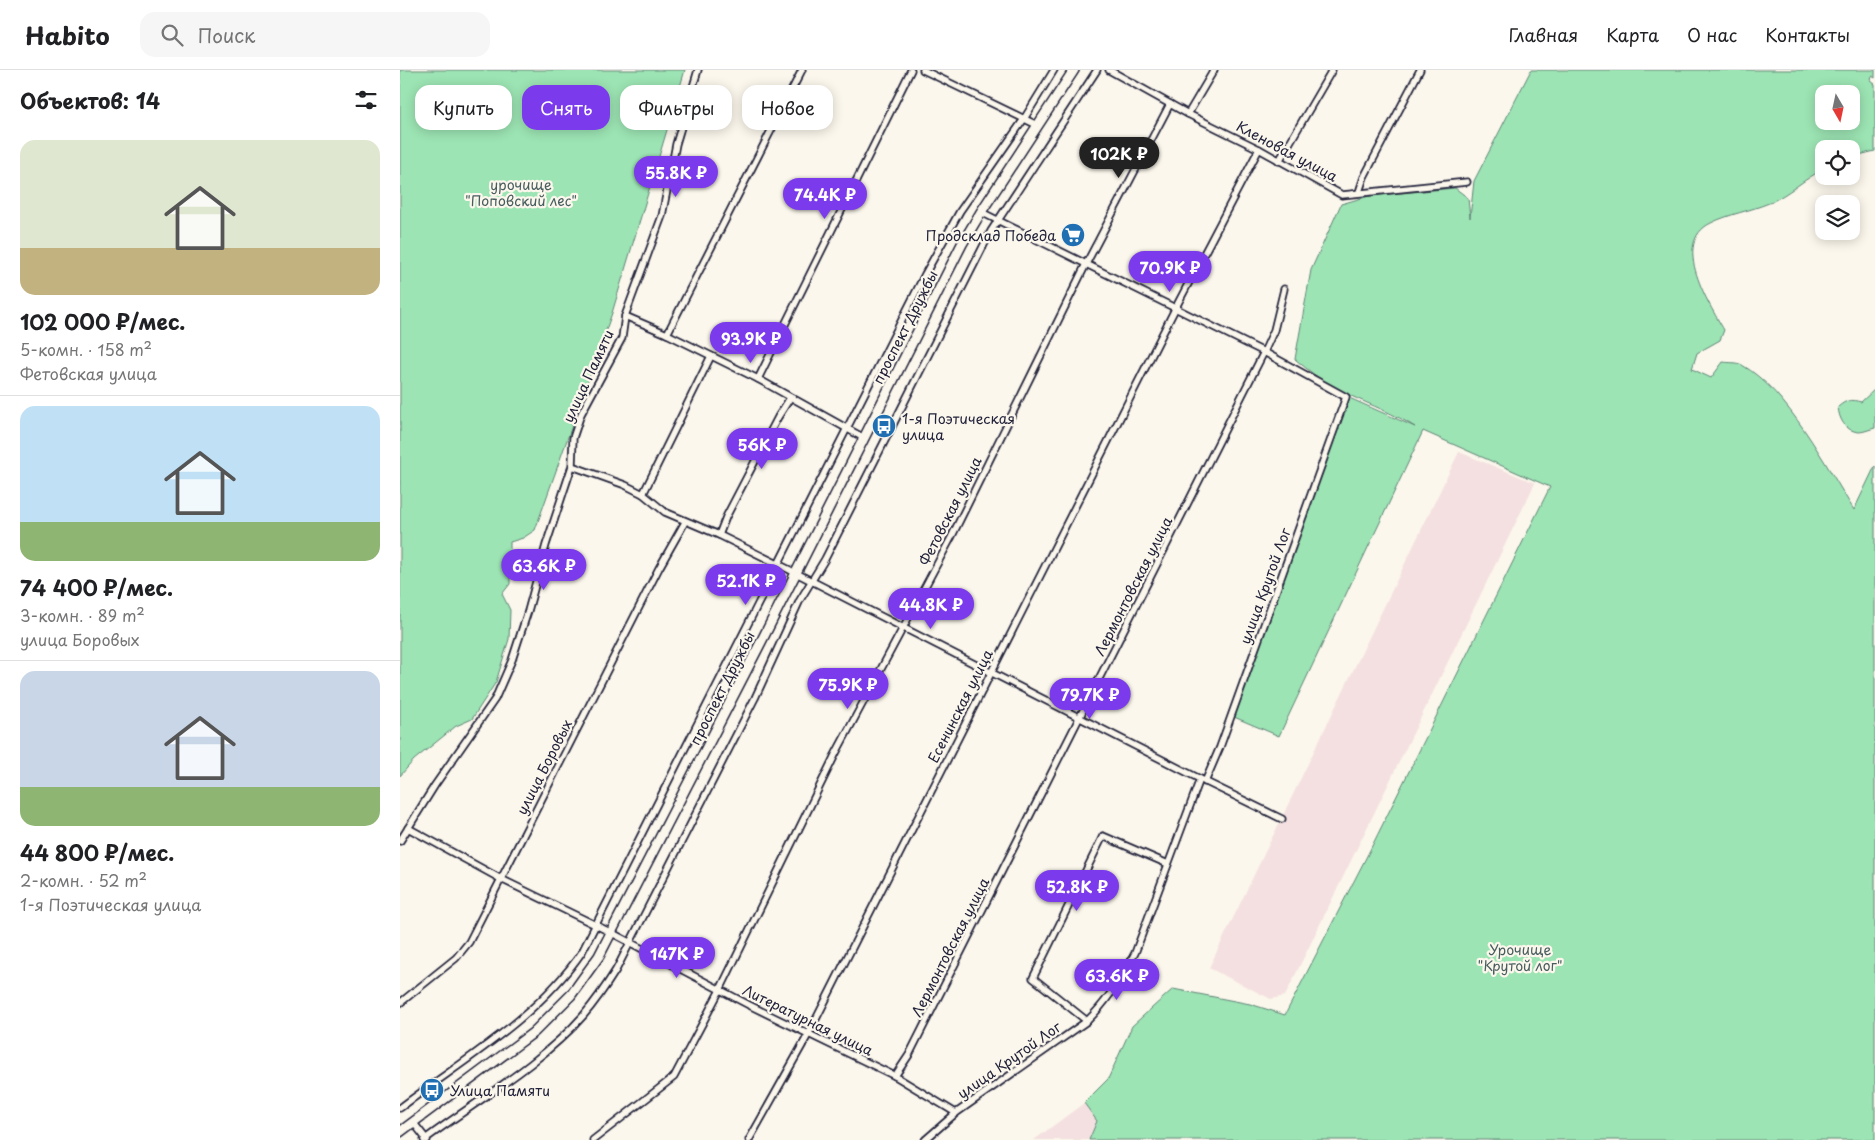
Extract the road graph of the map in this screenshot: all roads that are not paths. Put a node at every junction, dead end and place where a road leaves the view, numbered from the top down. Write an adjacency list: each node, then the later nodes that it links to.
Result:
1 (698, 70): 25 (street, улица Памяти)
2 (802, 70): 26 (street)
3 (910, 70): 29 (street)
4 (924, 70): 14 (street)
5 (1054, 70): 14 (street)
6 (1074, 70): 15 (main road, проспект Дружбы)
7 (1096, 70): 21 (street)
8 (1109, 70): 12 (street, Кленовая улица)
9 (1214, 70): 13 (street)
10 (1332, 70): 17 (street)
11 (1420, 70): 19 (street)
12 (1170, 104): 13 (street, Кленовая улица); 22 (street, Фетовская улица)
13 (1188, 114): 16 (street, Кленовая улица)
14 (1024, 119): 15 (street); 31 (street)
15 (1037, 125): 20 (main road, проспект Дружбы)
16 (1259, 149): 17 (street, Кленовая улица); 24 (street, Есенинская улица)
17 (1279, 161): 19 (street, Кленовая улица)
18 (1467, 182): 19 (street, Кленовая улица)
19 (1359, 192)
20 (981, 212): 21 (street); 32 (main road, проспект Дружбы)
21 (997, 220): 22 (street); 39 (street)
22 (1086, 264): 24 (street); 40 (street, Фетовская улица)
23 (1284, 289): 27 (street, Лермонтовская улица)
24 (1176, 307): 27 (street); 41 (street, Есенинская улица)
25 (625, 316): 26 (street); 33 (street, улица Памяти)
26 (667, 334): 28 (street)
27 (1264, 352): 42 (street, Лермонтовская улица); 43 (street, улица Крутой Лог)
28 (711, 356): 29 (street); 34 (street)
29 (758, 379): 30 (street)
30 (790, 398): 31 (street); 36 (street)
31 (847, 429): 32 (street); 37 (street)
32 (864, 438): 38 (main road, проспект Дружбы)
33 (572, 466): 34 (street); 45 (street, улица Памяти)
34 (643, 494): 35 (street)
35 (685, 522): 36 (street); 48 (street, улица Боровых)
36 (719, 536): 37 (street)
37 (779, 564): 38 (street); 49 (street)
38 (796, 573): 39 (street); 50 (main road, проспект Дружбы)
39 (811, 581): 40 (street); 51 (street)
40 (903, 628): 41 (street); 52 (street, Фетовская улица)
41 (992, 672): 42 (street); 55 (street, Есенинская улица)
42 (1080, 718): 43 (street); 56 (street, Лермонтовская улица)
43 (1203, 780): 44 (street); 47 (street, улица Крутой Лог)
44 (1282, 819)
45 (408, 828): 46 (street, улица Памяти); 48 (street, Литературная улица)
46 (400, 841)
47 (1168, 864): 54 (street, улица Крутой Лог); 54 (street)
48 (501, 879): 49 (street, Литературная улица); 53 (street, улица Боровых)
49 (597, 926): 50 (street, Литературная улица); 57 (street)
50 (612, 933): 51 (street, Литературная улица); 59 (main road, проспект Дружбы)
51 (631, 944): 52 (street, Литературная улица); 61 (street)
52 (720, 990): 55 (street, Литературная улица); 62 (street, Фетовская улица)
53 (400, 1003)
54 (1087, 1021): 58 (street, улица Крутой Лог)
55 (808, 1035): 56 (street, Литературная улица); 63 (street, Есенинская улица)
56 (896, 1076): 58 (street, Литературная улица)
57 (400, 1108)
58 (956, 1113): 64 (street, улица Крутой Лог)
59 (414, 1122): 60 (main road, проспект Дружбы); 61 (street)
60 (400, 1132)
61 (426, 1139)
62 (592, 1140)
63 (749, 1140)
64 (925, 1140)

